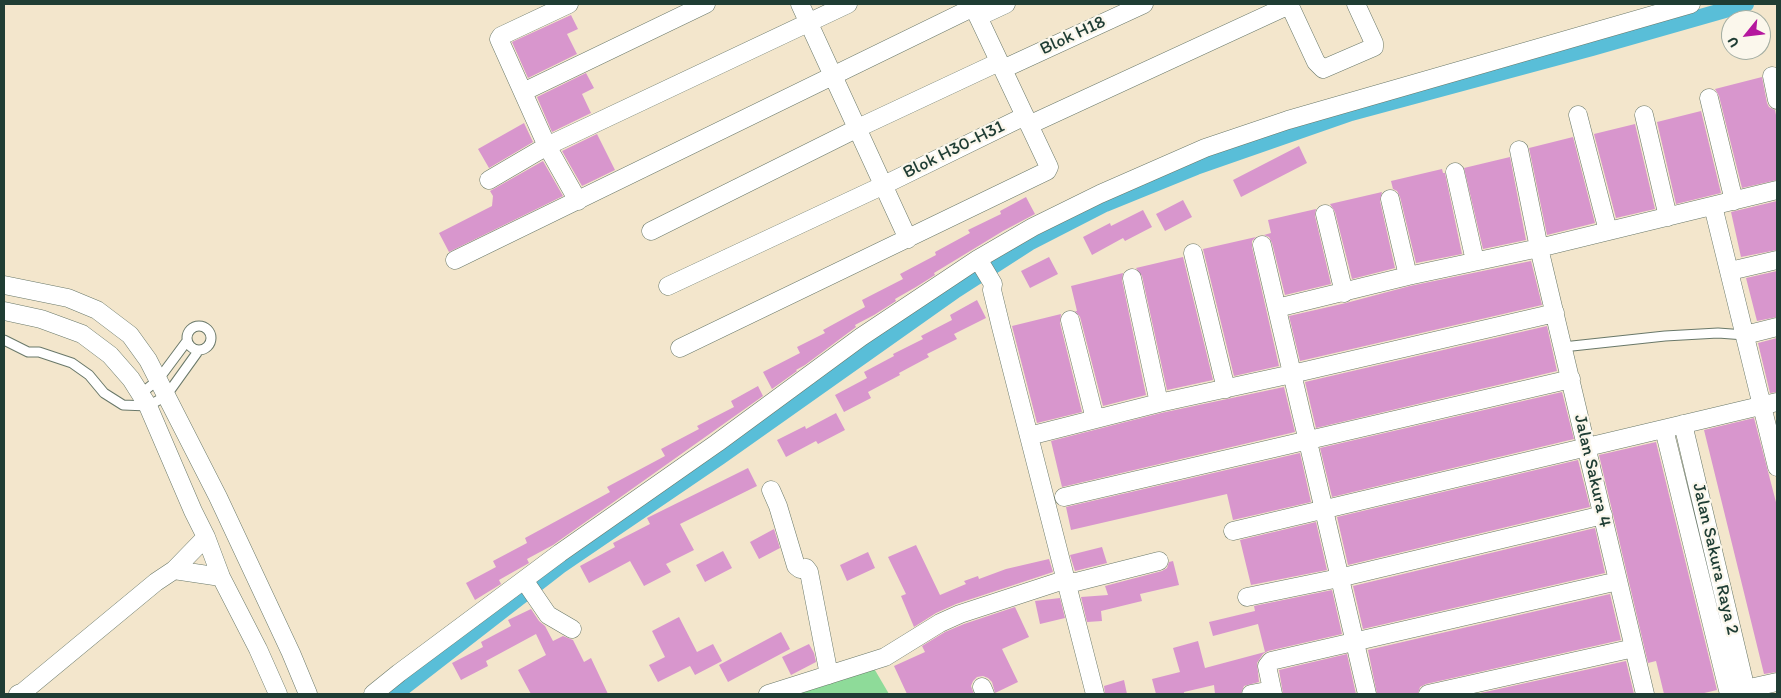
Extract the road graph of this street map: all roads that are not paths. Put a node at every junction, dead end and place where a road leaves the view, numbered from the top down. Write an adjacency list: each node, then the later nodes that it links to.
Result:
1 (570, 4): 15 (street)
2 (706, 4): 15 (street)
3 (800, 4): 11 (street)
4 (848, 4): 11 (street)
5 (1006, 4): 10 (street)
6 (1144, 4): 12 (street, Blok H18)
7 (1289, 4): 8 (street); 20 (street, Blok H30-H31)
8 (1356, 4)
9 (1691, 4): 43 (street)
10 (975, 9): 12 (street); 13 (street)
11 (809, 23): 13 (street); 22 (street)
12 (1001, 66): 20 (street); 21 (street, Blok H18)
13 (833, 75): 21 (street); 29 (street)
14 (1772, 76): 17 (street)
15 (523, 92): 22 (street)
16 (1709, 98): 30 (street)
17 (1777, 100)
18 (1578, 115): 35 (street)
19 (1644, 115): 33 (street)
20 (1027, 120): 26 (street, Blok H30-H31); 36 (street)
21 (858, 128): 26 (street); 34 (street, Blok H18)
22 (548, 146): 25 (street); 29 (street)
23 (1519, 150): 38 (street, Jalan Sakura 4)
24 (1455, 172): 42 (street)
25 (489, 180)
26 (884, 185): 36 (street); 48 (street, Blok H30-H31)
27 (1777, 190): 30 (street)
28 (1390, 199): 45 (street)
29 (578, 201): 40 (street)
30 (1734, 201): 31 (street)
31 (1713, 206): 33 (street); 44 (street)
32 (1325, 214): 49 (street)
33 (1668, 217): 35 (street)
34 (651, 231)
35 (1608, 231): 38 (street)
36 (908, 239): 59 (street)
37 (1262, 245): 50 (street)
38 (1540, 248): 42 (street); 52 (street, Jalan Sakura 4)
39 (1193, 253): 64 (street)
40 (455, 260)
41 (1777, 260): 44 (street)
42 (1475, 261): 45 (street)
43 (984, 268): 73 (street); 91 (street)
44 (1730, 271): 55 (street)
45 (1408, 276): 49 (street)
46 (1132, 278): 67 (street)
47 (4, 285): 63 (street)
48 (668, 286)
49 (1344, 292): 50 (street)
50 (1277, 308): 61 (street)
51 (4, 311): 66 (street)
52 (1555, 313): 58 (street, Jalan Sakura 4); 61 (street)
53 (1070, 320): 70 (street)
54 (1777, 328): 55 (street)
55 (1745, 335): 58 (lane); 68 (street)
56 (4, 340): 69 (lane)
57 (187, 341): 60 (lane); 60 (lane); 63 (lane)
58 (1563, 347): 62 (street, Jalan Sakura 4)
59 (680, 348)
60 (199, 350): 65 (lane)
61 (1292, 374): 64 (street); 74 (street)
62 (1570, 379): 74 (street); 75 (street, Jalan Sakura 4)
63 (158, 380): 65 (street); 66 (lane)
64 (1226, 389): 67 (street)
65 (166, 396): 66 (lane); 78 (street)
66 (144, 400): 69 (lane); 69 (lane); 81 (street)
67 (1160, 403): 70 (street)
68 (1770, 403): 71 (street); 76 (street)
69 (122, 405)
70 (1095, 419): 73 (street)
71 (1683, 424): 72 (street); 101 (street, Jalan Sakura Raya 2)
72 (1664, 429): 75 (street); 112 (street, Jalan Sakura Raya 2)
73 (1029, 436): 89 (street)
74 (1307, 441): 79 (street); 80 (street)
75 (1587, 447): 80 (street); 82 (street, Jalan Sakura 4)
76 (1777, 467)
77 (771, 490): 98 (street)
78 (218, 497): 81 (street); 94 (street)
79 (1064, 497)
80 (1323, 510): 83 (street); 88 (street)
81 (193, 511): 84 (street)
82 (1603, 515): 88 (street); 90 (street, Jalan Sakura 4)
83 (1233, 531)
84 (206, 538): 86 (street); 87 (street)
85 (1159, 561): 89 (street)
86 (174, 570): 87 (street); 103 (street)
87 (221, 578): 97 (street)
88 (1339, 578): 92 (street); 95 (street)
89 (1067, 581): 98 (street); 102 (street)
90 (1618, 581): 95 (street); 96 (street, Jalan Sakura 4)
91 (525, 582): 93 (street); 106 (street)
92 (1248, 597)
93 (572, 629)
94 (283, 639): 97 (street); 105 (street)
95 (1354, 642): 100 (street); 109 (street)
96 (1634, 648): 110 (street); 111 (street, Jalan Sakura 4)
97 (258, 649): 104 (street)
98 (829, 675): 107 (street)
99 (1777, 682): 101 (street)
100 (1273, 692): 108 (street)
101 (1747, 692): 112 (street)
102 (1091, 693)
103 (18, 694)
104 (278, 694)
105 (308, 694)
106 (373, 694)
107 (768, 694)
108 (1251, 694)
109 (1367, 694)
110 (1428, 694)
111 (1645, 694)
112 (1727, 694)

